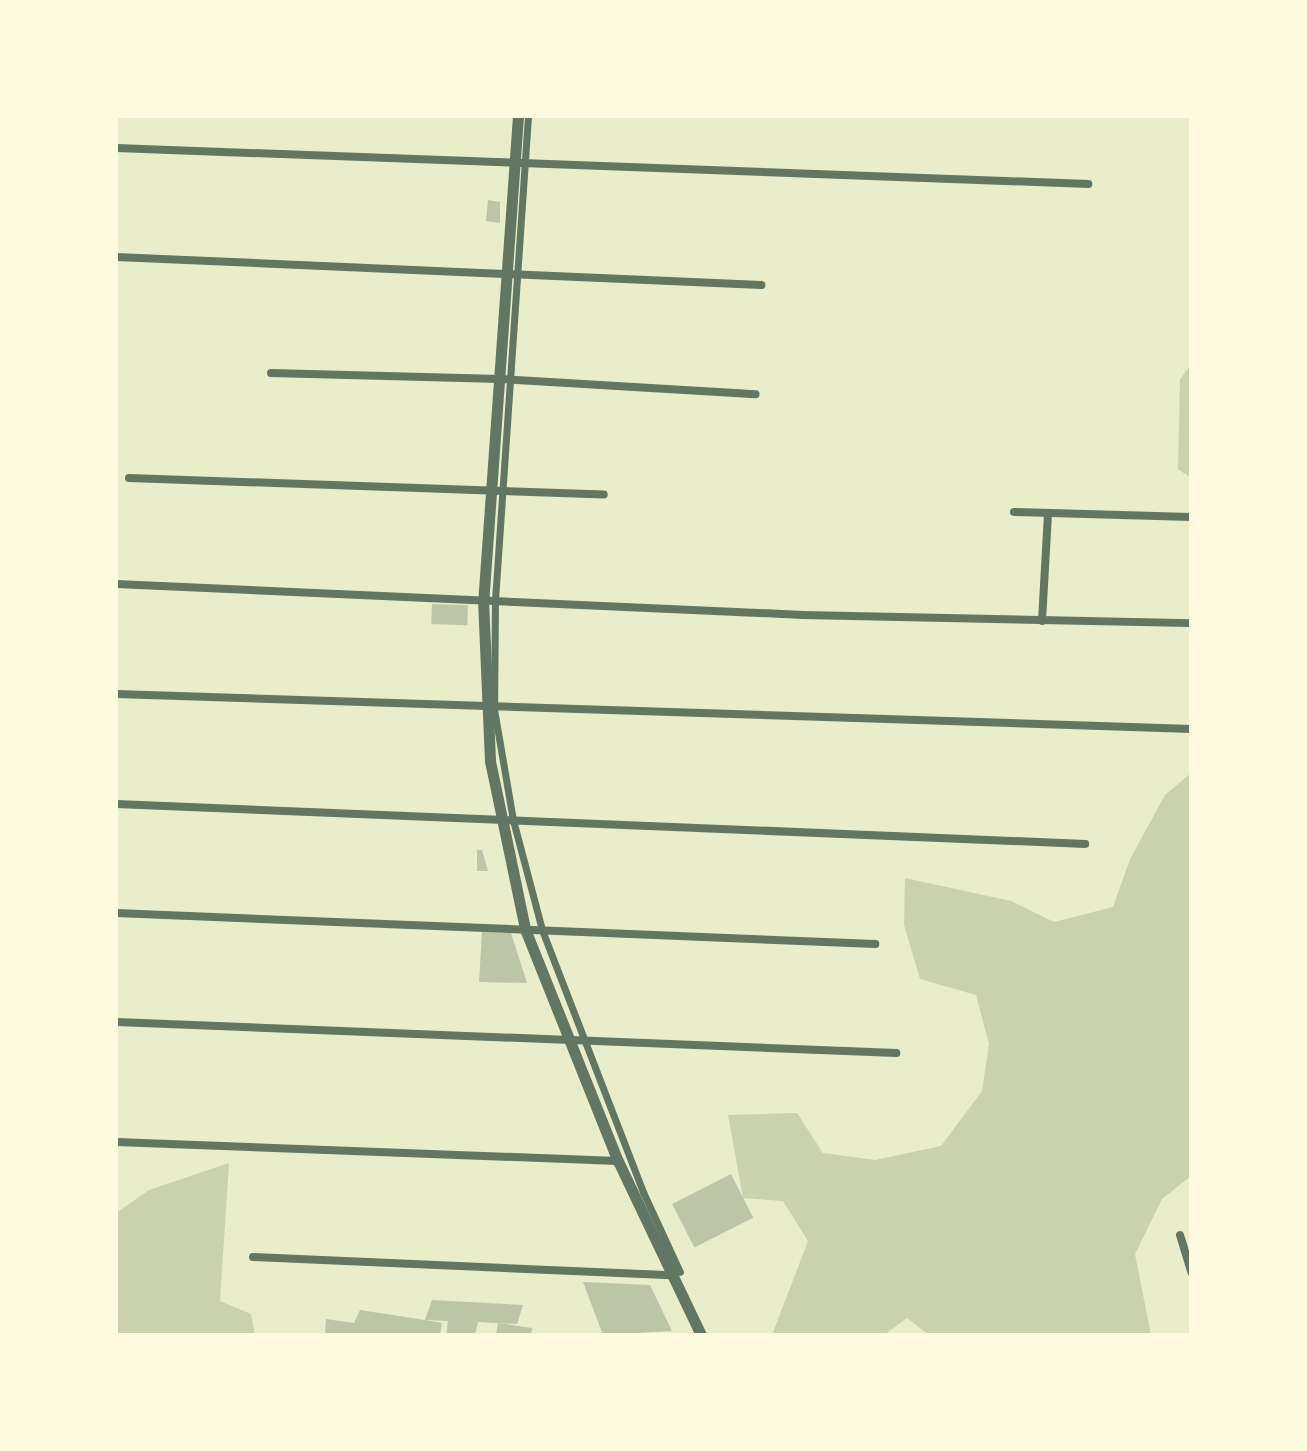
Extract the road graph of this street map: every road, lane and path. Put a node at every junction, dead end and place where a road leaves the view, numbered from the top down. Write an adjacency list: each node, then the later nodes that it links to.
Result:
1 (518, 116): 4 (street)
2 (528, 116): 4 (street)
3 (116, 148): 4 (street)
4 (520, 163): 5 (street); 7 (street); 8 (street)
5 (1088, 184)
6 (116, 257): 7 (street)
7 (506, 271): 8 (street); 11 (street)
8 (520, 271): 9 (street); 11 (street)
9 (761, 285)
10 (271, 373): 11 (street)
11 (506, 380): 12 (street); 14 (street)
12 (756, 394)
13 (129, 478): 14 (street)
14 (496, 492): 15 (street); 20 (street)
15 (604, 495)
16 (1014, 512): 17 (street)
17 (1048, 513): 18 (street); 21 (street)
18 (1191, 517)
19 (116, 584): 20 (street)
20 (489, 600): 21 (street); 24 (street)
21 (1042, 621): 22 (street)
22 (1191, 623)
23 (116, 694): 24 (street)
24 (489, 709): 25 (street); 27 (street); 28 (street)
25 (1191, 729)
26 (116, 804): 27 (street)
27 (499, 819): 28 (street); 31 (street)
28 (513, 820): 29 (street); 32 (street)
29 (1085, 844)
30 (116, 913): 31 (street)
31 (525, 929): 32 (street); 35 (street)
32 (542, 930): 33 (street); 36 (street)
33 (875, 944)
34 (116, 1022): 35 (street)
35 (566, 1040): 36 (street); 39 (street)
36 (584, 1041): 37 (street); 43 (street)
37 (896, 1053)
38 (116, 1142): 39 (street)
39 (618, 1161): 43 (street)
40 (1180, 1235): 42 (street)
41 (253, 1257): 43 (street)
42 (1191, 1272)
43 (676, 1274): 44 (street)
44 (701, 1335)

